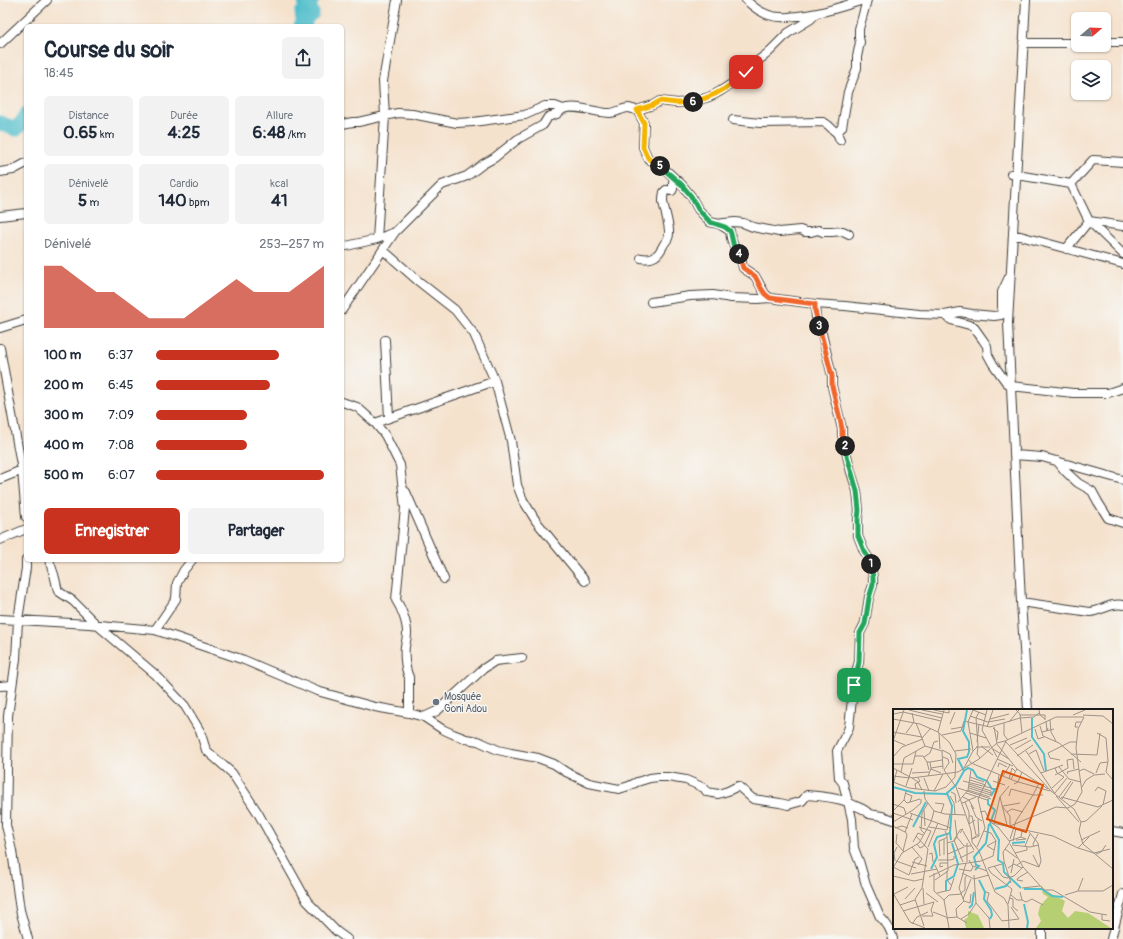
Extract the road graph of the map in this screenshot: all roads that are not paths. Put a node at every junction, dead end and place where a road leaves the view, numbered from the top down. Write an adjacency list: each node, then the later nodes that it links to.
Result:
1 (47, 0): 12 (street)
2 (397, 0): 15 (street)
3 (746, 0): 7 (street)
4 (863, 0): 7 (street)
5 (867, 0): 16 (street)
6 (1026, 0): 10 (street)
7 (815, 14): 14 (street)
8 (1111, 42): 9 (street)
9 (1123, 42)
10 (1023, 43): 11 (street); 21 (street)
11 (1071, 43)
12 (0, 44)
13 (563, 109): 14 (street); 15 (street); 29 (street)
14 (637, 110): 22 (street)
15 (385, 116): 17 (street); 32 (street)
16 (733, 120)
17 (344, 124)
18 (1123, 162): 23 (street)
19 (24, 164): 20 (street)
20 (0, 172)
21 (1014, 174): 23 (street); 31 (street)
22 (675, 180): 27 (street); 37 (street)
23 (1070, 184): 26 (street)
24 (24, 213): 25 (street)
25 (0, 216)
26 (1089, 221): 28 (street); 34 (street); 36 (street)
27 (719, 224): 30 (street); 40 (street)
28 (1123, 226)
29 (394, 232): 32 (street); 35 (street)
30 (849, 234)
31 (1013, 234): 34 (street); 39 (street)
32 (377, 239): 33 (street)
33 (344, 246)
34 (1066, 248): 38 (street)
35 (383, 250): 43 (street); 49 (street)
36 (1123, 254)
37 (641, 258)
38 (1123, 264)
39 (1011, 270): 44 (street); 50 (street)
40 (770, 298): 41 (street); 42 (street)
41 (651, 302)
42 (815, 304): 44 (street); 83 (street)
43 (344, 307)
44 (945, 315): 50 (street)
45 (24, 321): 46 (street)
46 (0, 328)
47 (385, 340): 53 (street)
48 (0, 348): 57 (street)
49 (495, 381): 53 (street); 69 (street)
50 (1011, 386): 51 (street); 55 (street)
51 (1123, 388)
52 (344, 403): 54 (street)
53 (389, 418): 54 (street)
54 (375, 423): 61 (street)
55 (1014, 455): 56 (street); 70 (street)
56 (1057, 461): 59 (street); 62 (street)
57 (23, 464): 58 (street); 60 (street)
58 (0, 479)
59 (1123, 480)
60 (24, 482)
61 (403, 484): 68 (street); 80 (street)
62 (1123, 523)
63 (24, 531): 64 (street)
64 (0, 540)
65 (26, 562): 73 (street)
66 (50, 562): 74 (street)
67 (190, 562): 75 (street)
68 (444, 579)
69 (584, 581)
70 (1021, 602): 71 (street); 79 (street)
71 (1123, 605)
72 (0, 619): 73 (street)
73 (18, 620): 74 (street); 77 (street)
74 (97, 624): 75 (street); 90 (street)
75 (154, 630): 80 (street)
76 (522, 658): 81 (street)
77 (12, 685): 78 (street); 82 (street)
78 (0, 686)
79 (1028, 709)
80 (409, 713): 81 (street)
81 (424, 717): 83 (street)
82 (3, 743): 85 (street)
83 (848, 802): 84 (street); 91 (street)
84 (893, 820)
85 (3, 825): 89 (street)
86 (1113, 831): 87 (street)
87 (1123, 833)
88 (1123, 894): 92 (street)
89 (28, 939)
90 (347, 939)
91 (893, 939)
92 (1111, 939)

